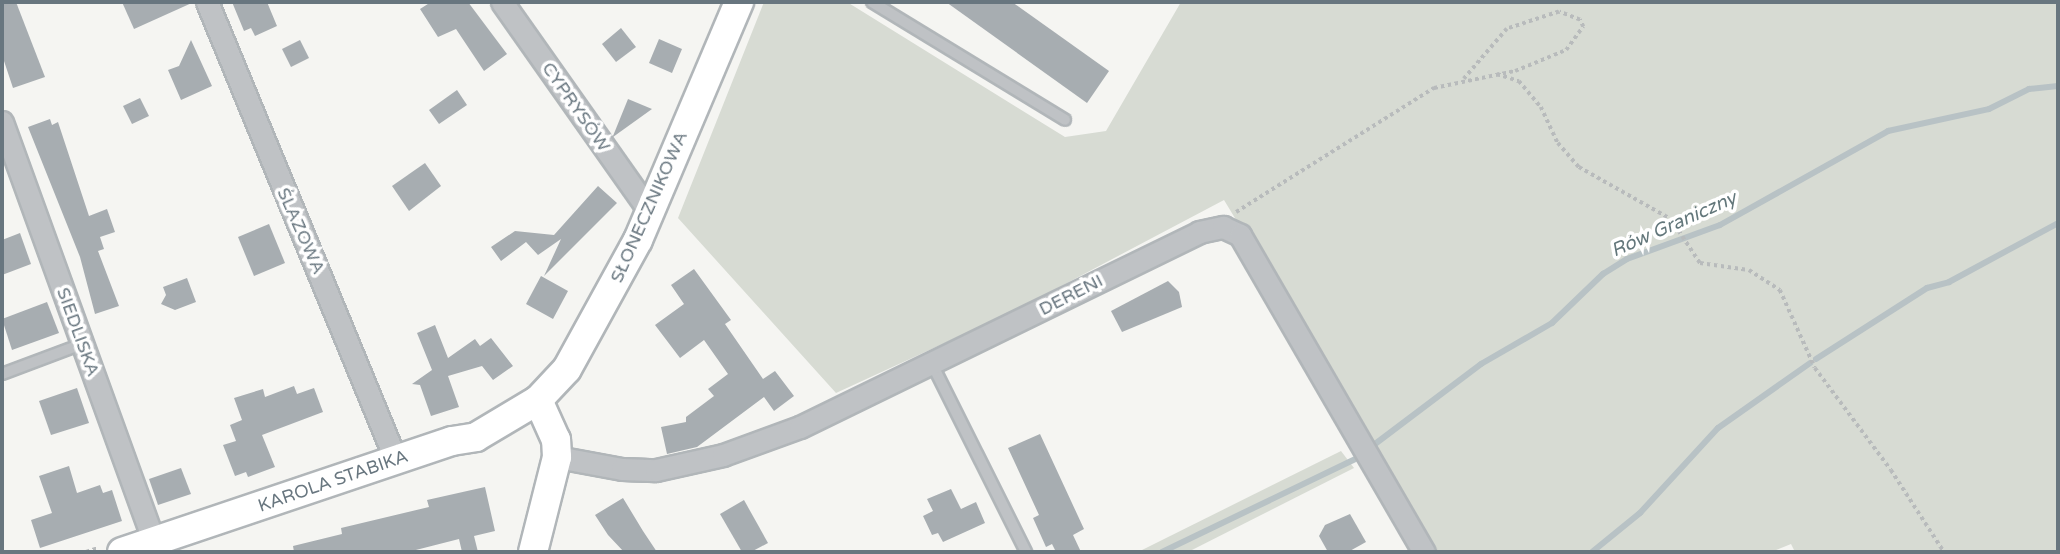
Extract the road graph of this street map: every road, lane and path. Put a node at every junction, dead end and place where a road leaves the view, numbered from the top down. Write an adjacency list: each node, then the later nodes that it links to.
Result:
1 (207, 2): 16 (street, ŚLAZOWA)
2 (502, 2): 9 (street, CYPRYSÓW)
3 (739, 2): 9 (street, SŁONECZNIKOWA)
4 (872, 2): 7 (lane)
5 (1497, 74): 6 (path); 6 (path); 22 (path)
6 (1464, 79): 10 (path)
7 (1065, 120)
8 (2, 122): 11 (street, SIEDLISKA)
9 (650, 212): 14 (street, SŁONECZNIKOWA)
10 (1223, 227): 12 (street, DERENI); 21 (street)
11 (82, 344): 13 (lane); 17 (street, SIEDLISKA)
12 (933, 366): 15 (street, DERENI); 20 (lane)
13 (2, 374)
14 (538, 400): 15 (street); 16 (street, KAROLA STABIKA)
15 (557, 457): 19 (street)
16 (396, 460): 17 (street, KAROLA STABIKA)
17 (154, 541): 18 (street, KAROLA STABIKA)
18 (122, 552)
19 (533, 552)
20 (1026, 552)
21 (1424, 552)
22 (1944, 552)

